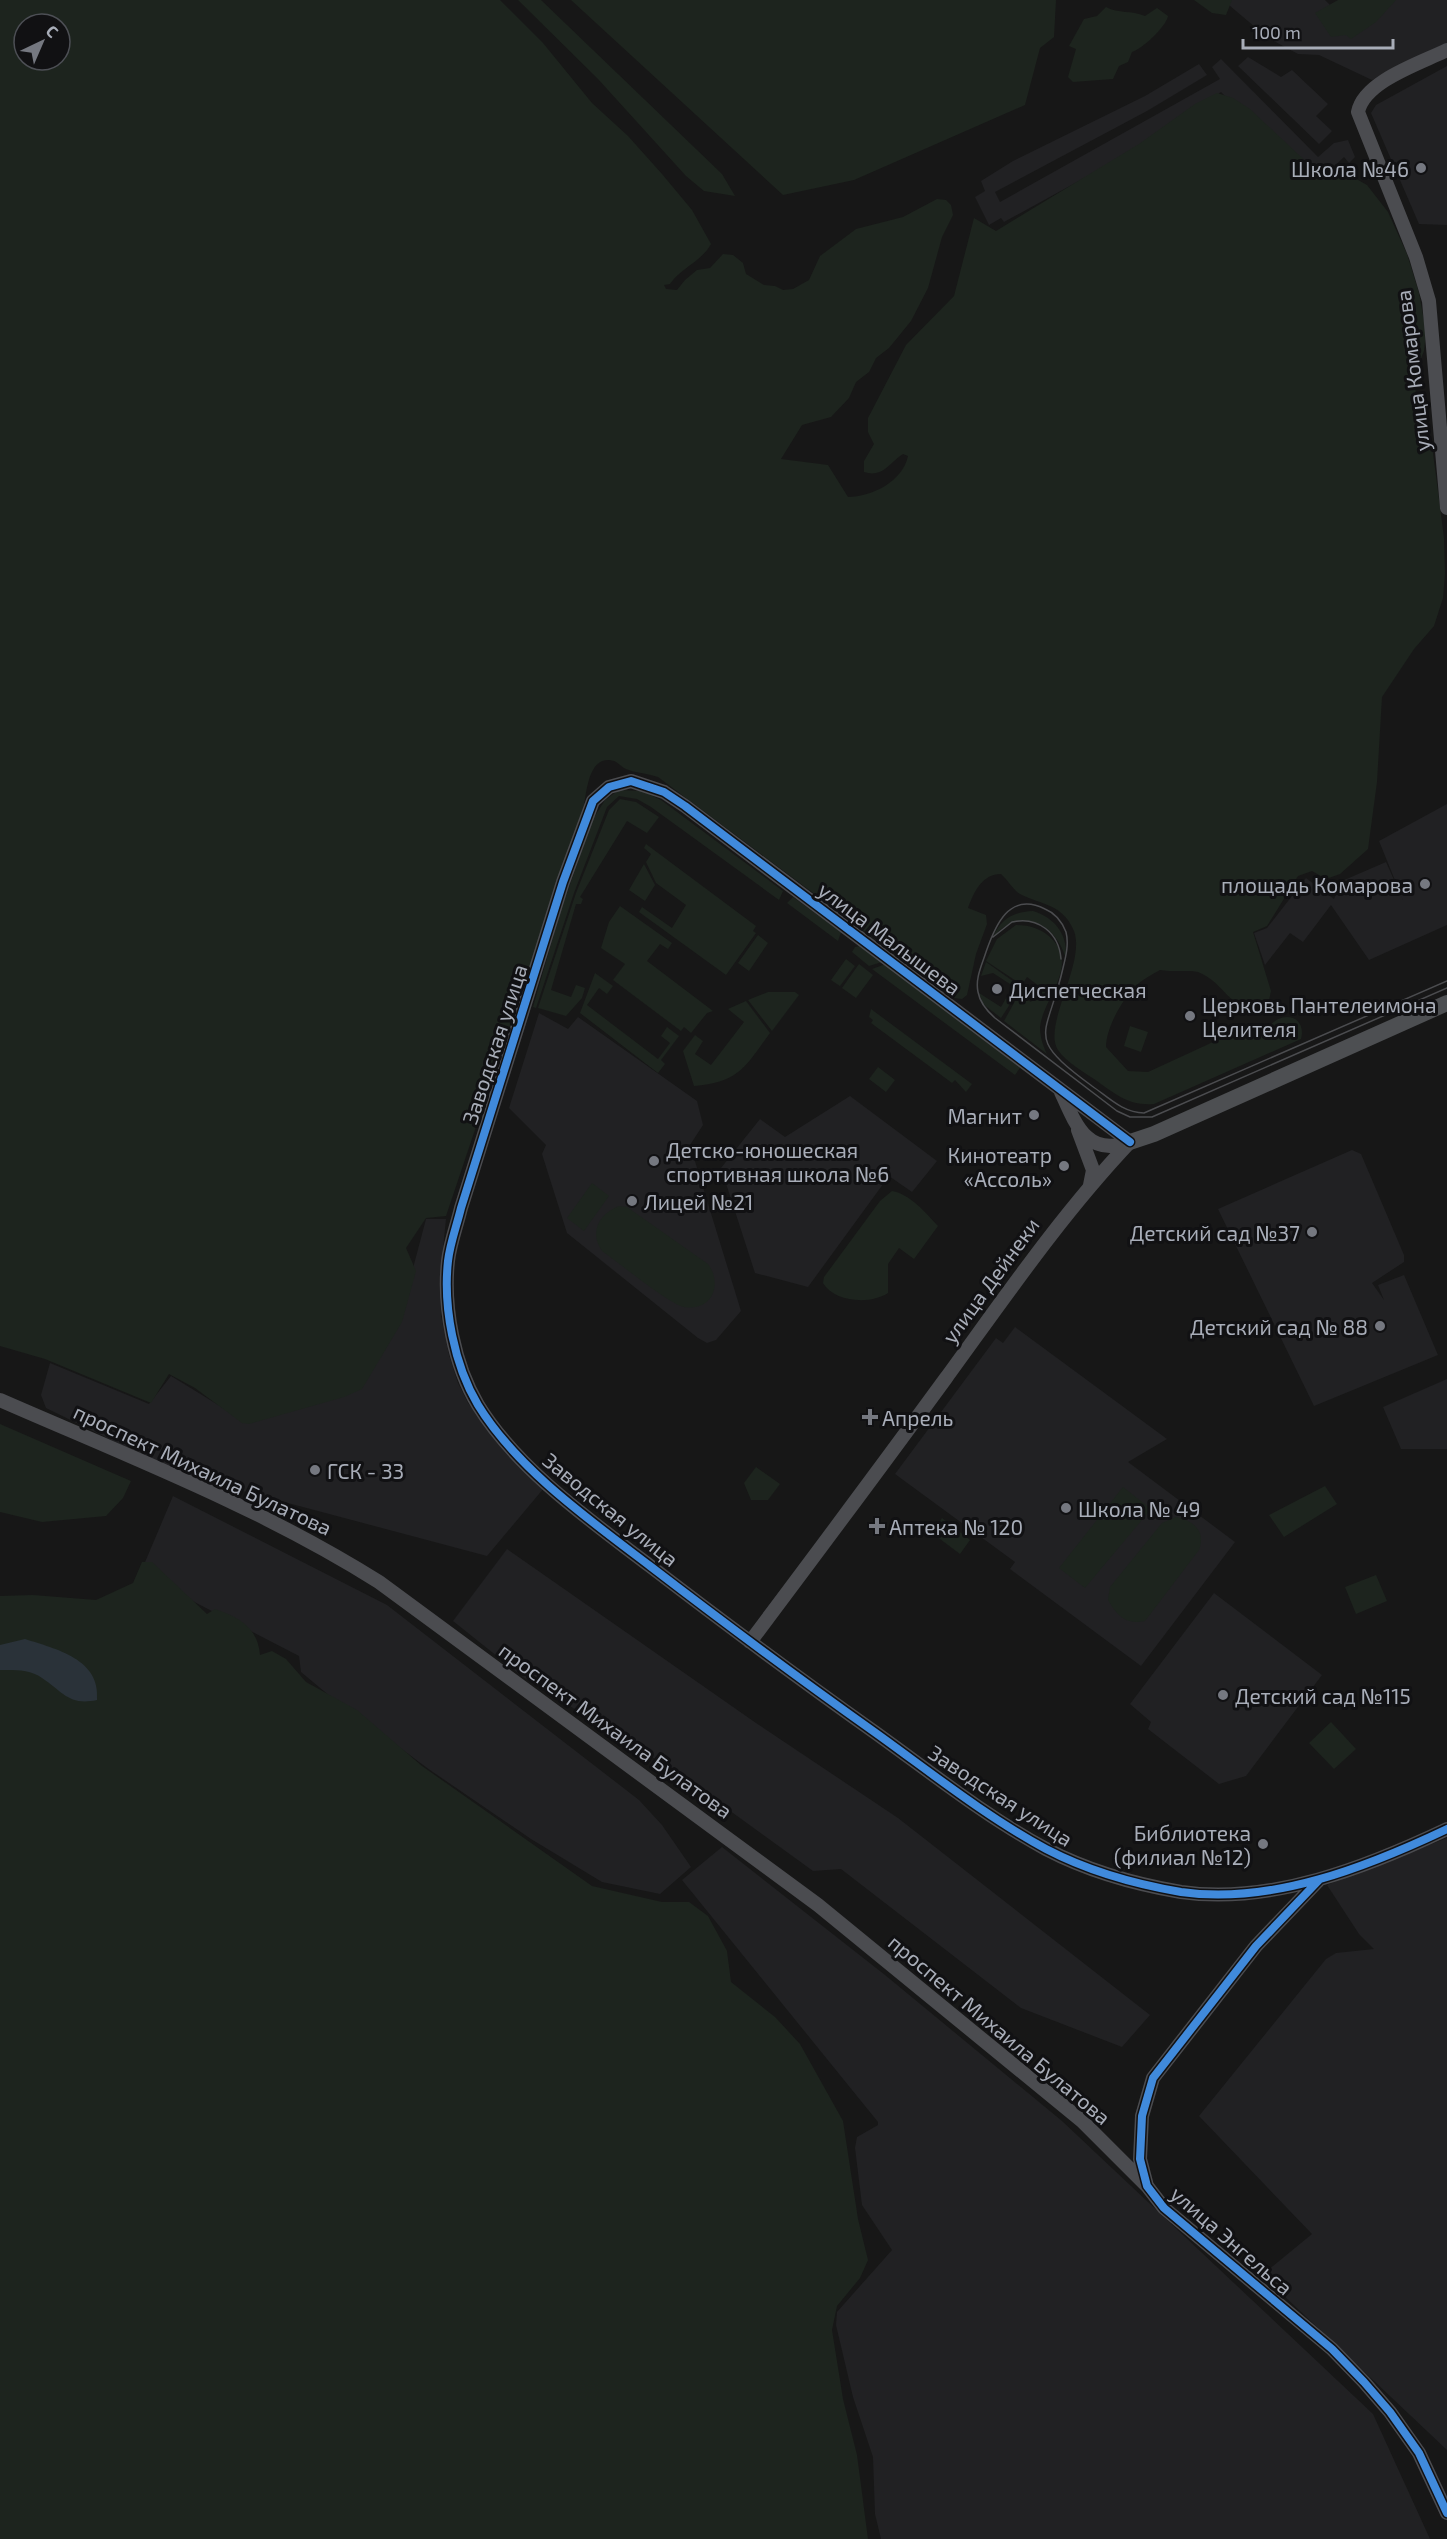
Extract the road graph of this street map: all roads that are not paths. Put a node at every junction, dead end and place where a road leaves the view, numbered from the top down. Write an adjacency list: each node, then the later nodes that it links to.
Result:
1 (1447, 50): 2 (street, улица Комарова)
2 (1447, 508)
3 (619, 782): 5 (street, улица Малышева); 10 (street, Заводская улица)
4 (1447, 1003): 7 (main road, улица Дейнеки)
5 (1060, 1090): 6 (street, улица Малышева); 7 (street, улица Малышева)
6 (1074, 1120): 7 (street, улица Малышева); 8 (street)
7 (1130, 1142): 8 (street, улица Дейнеки)
8 (1093, 1182): 10 (street, улица Дейнеки)
9 (0, 1400): 15 (street, проспект Михаила Булатова)
10 (750, 1641): 13 (street, Заводская улица)
11 (1447, 1829): 12 (street, Заводская улица)
12 (1319, 1880): 13 (street, Заводская улица); 14 (street, Заводская улица)
13 (1267, 1890): 14 (street)
14 (1285, 1915): 15 (street, улица Энгельса)
15 (1147, 2186): 16 (street, улица Энгельса)
16 (1447, 2513)

